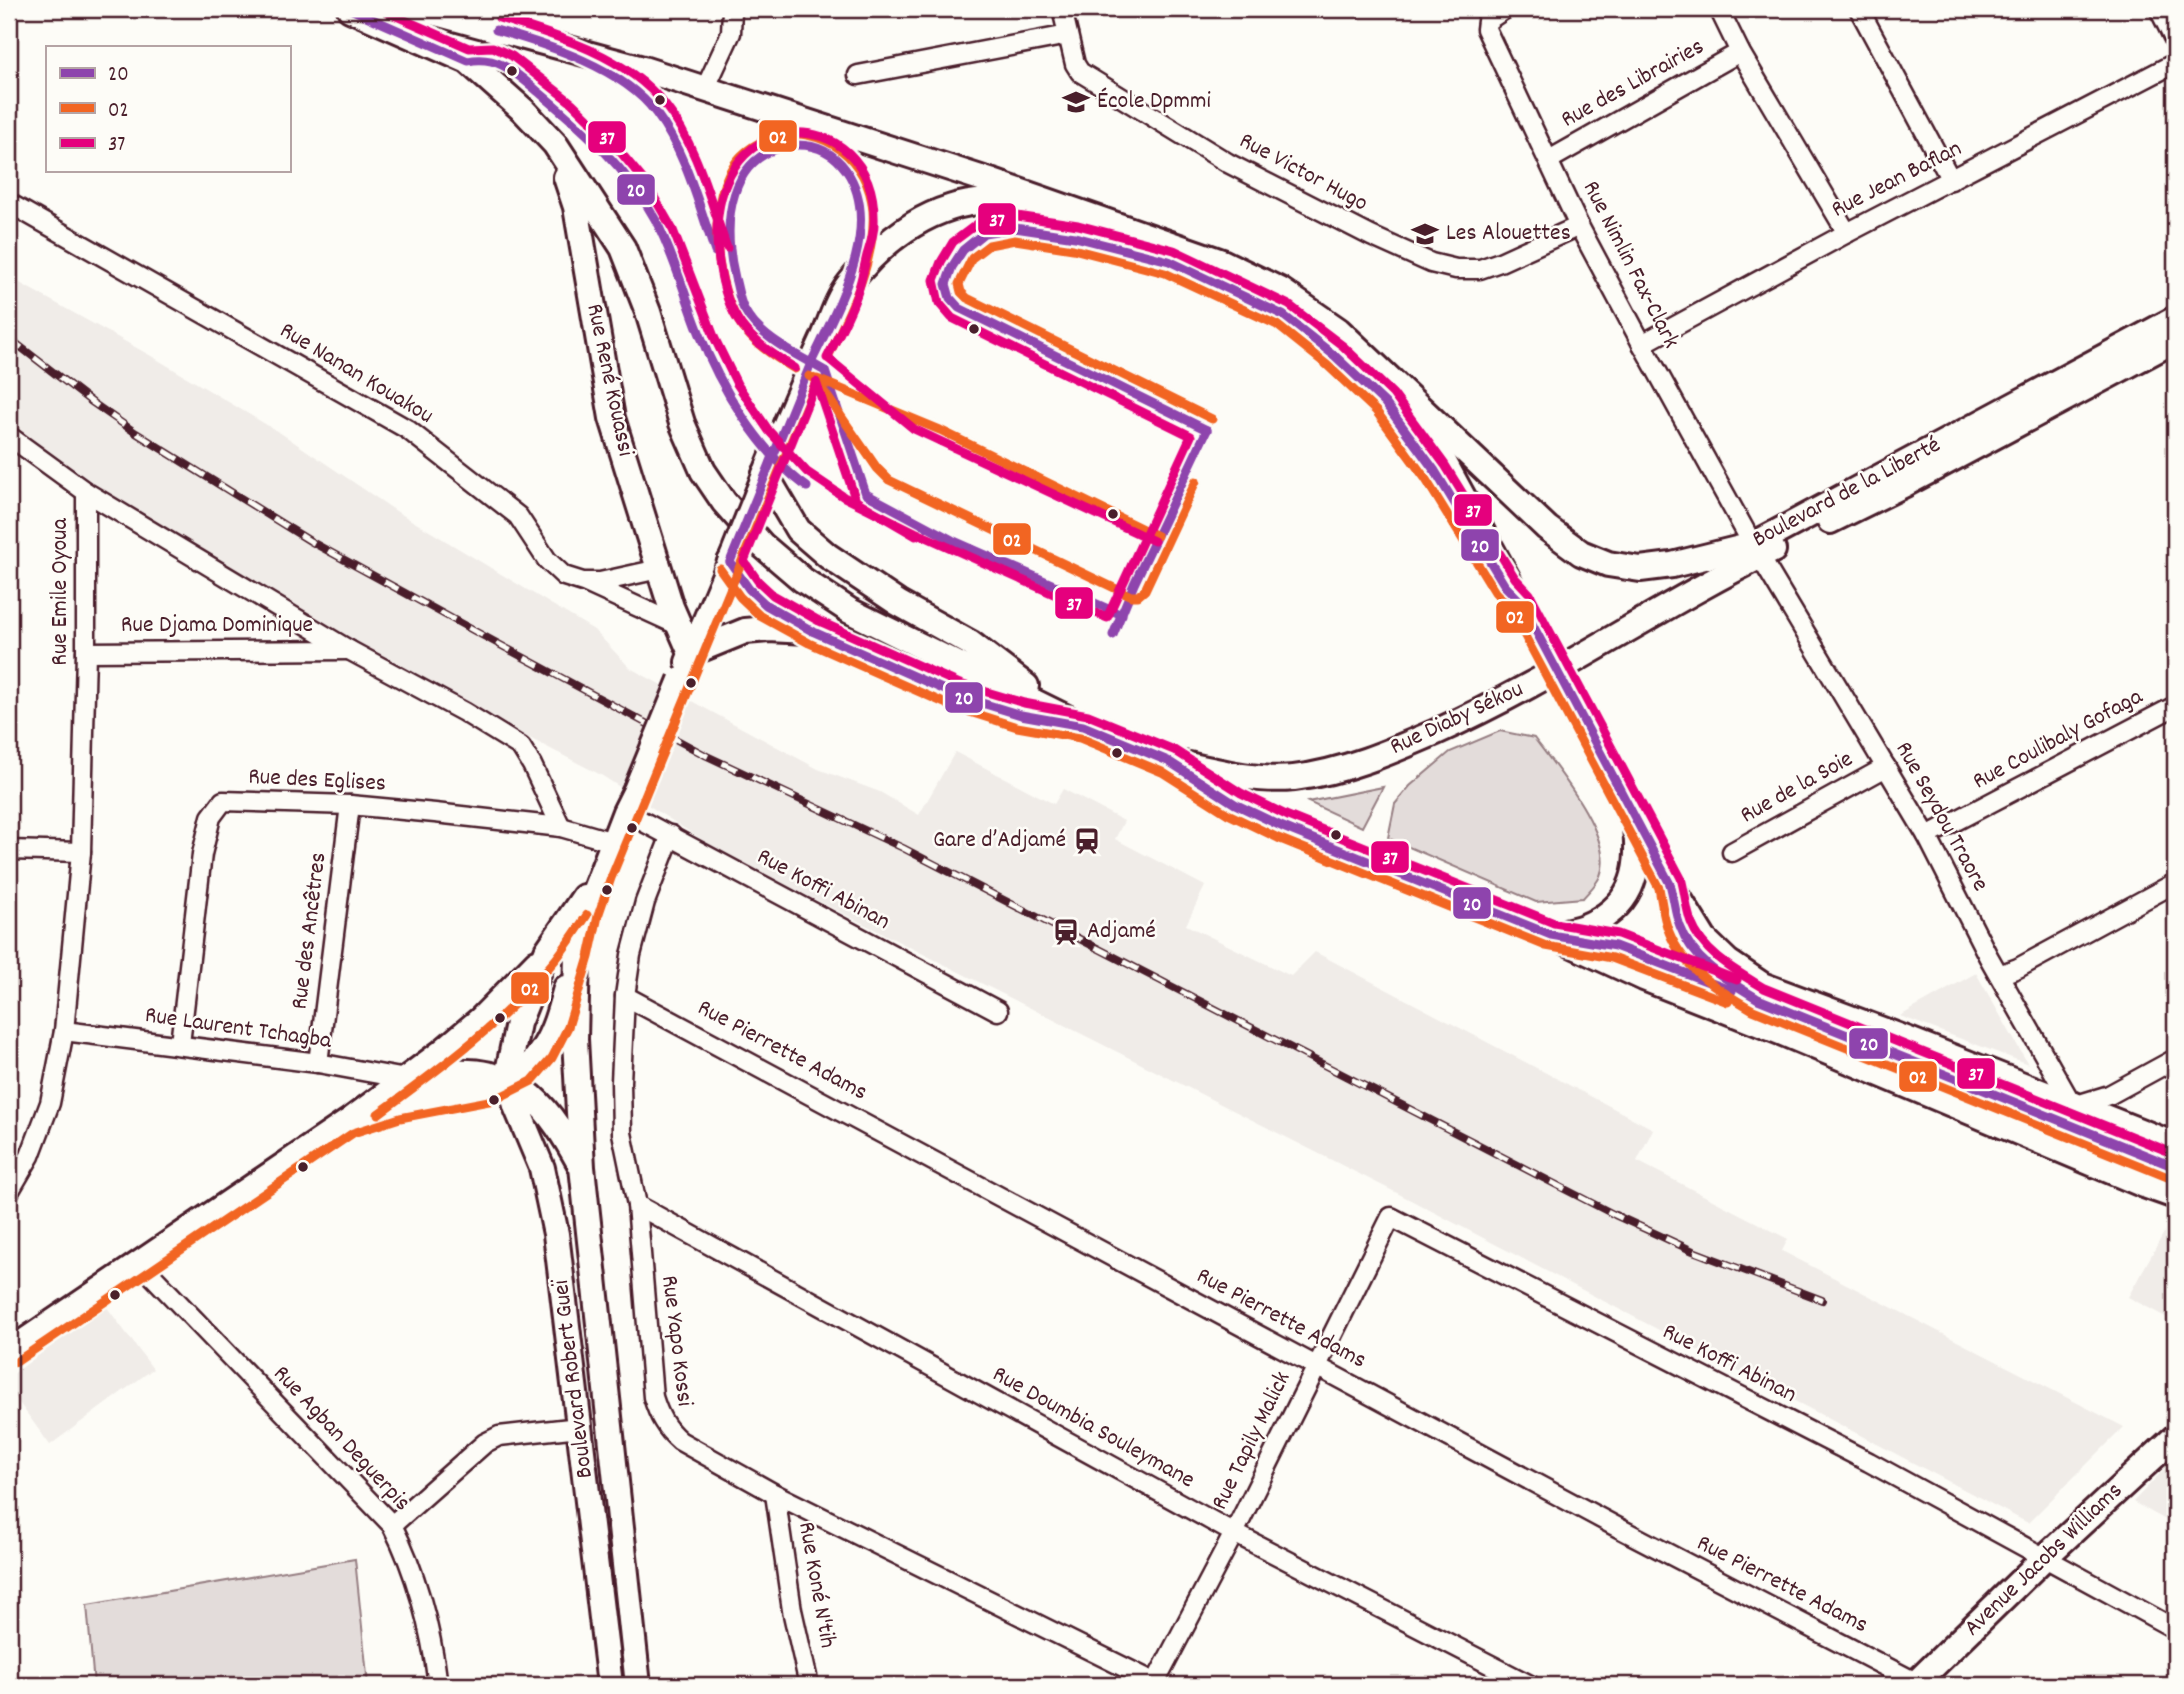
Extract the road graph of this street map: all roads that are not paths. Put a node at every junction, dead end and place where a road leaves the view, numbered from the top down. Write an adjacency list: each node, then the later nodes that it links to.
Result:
1 (350, 9): 16 (main road)
2 (421, 9): 9 (main road, Boulevard de la Liberté)
3 (732, 9): 15 (street)
4 (1062, 9): 10 (street, Rue Victor Hugo)
5 (1505, 9): 17 (street, Rue Nimlin Fax-Clark)
6 (1719, 9): 12 (street)
7 (1859, 9): 18 (street)
8 (2159, 9): 11 (street)
9 (509, 21): 15 (main road, Boulevard de la Liberté)
10 (1068, 35): 14 (street); 21 (street, Rue Victor Hugo)
11 (2175, 41)
12 (1740, 52): 17 (street, Rue des Librairies); 22 (street)
13 (2175, 63): 18 (street, Rue Jean Baflan)
14 (858, 75)
15 (705, 89): 20 (main road, Boulevard de la Liberté)
16 (555, 144): 32 (main road, Rue René Kouassi); 40 (main road)
17 (1549, 160): 21 (street, Rue Nimlin Fax-Clark)
18 (1951, 180): 22 (street, Rue Jean Baflan)
19 (9, 203): 33 (street, Rue Nanan Kouakou)
20 (1093, 215): 26 (main road, Boulevard de la Liberté); 28 (main road, Boulevard Robert Gueï)
21 (1578, 226): 25 (street, Rue Nimlin Fax-Clark)
22 (1847, 233): 25 (street, Rue Jean Baflan)
23 (2175, 319): 30 (main road, Boulevard de la Liberté)
24 (2175, 340): 30 (main road, Boulevard de la Liberté)
25 (1642, 344): 30 (street, Rue Nimlin Fax-Clark)
26 (1409, 398): 30 (main road, Boulevard de la Liberté); 46 (main road, bridge)
27 (9, 436): 29 (street)
28 (764, 477): 31 (main road, Boulevard Robert Gueï, bridge); 40 (main road)
29 (86, 492): 36 (street, Rue Emile Oyoua); 37 (street, Rue Emile Oyoua)
30 (1757, 550): 42 (main road, Rue Diaby Sékou); 43 (street, Rue Seydou Traore)
31 (732, 556): 35 (main road); 38 (main road, Boulevard Robert Gueï)
32 (659, 569): 33 (street); 34 (main road, Rue René Kouassi)
33 (583, 582): 34 (street, Rue Nanan Kouakou)
34 (680, 626): 38 (main road, Rue René Kouassi)
35 (814, 632): 38 (main road); 41 (main road)
36 (349, 650): 37 (street, Rue Djama Dominique); 47 (street, Rue Emile Oyoua)
37 (86, 652): 52 (street, Rue Emile Oyoua)
38 (691, 653): 44 (main road, Boulevard Robert Gueï, bridge)
39 (2175, 706): 49 (street, Rue Coulibaly Gofaga)
40 (1056, 712): 41 (main road)
41 (1083, 726): 42 (main road)
42 (1168, 761): 56 (main road)
43 (1886, 767): 49 (street, Rue Seydou Traore); 53 (street, Rue de la Soie)
44 (630, 801): 48 (street, Rue Koffi Abinan); 50 (main road, Boulevard Robert Gueï)
45 (350, 804): 47 (street, Rue des Eglises); 63 (street, Rue des Eglises); 65 (street, Rue des Ancêtres)
46 (1635, 816): 56 (main road); 69 (main road)
47 (561, 827): 50 (street, Rue des Eglises)
48 (670, 835): 60 (street, Rue Yapo Kossi); 61 (street, Rue Koffi Abinan)
49 (1927, 836): 59 (street, Rue Seydou Traore)
50 (613, 842): 54 (main road, Boulevard Robert Gueï)
51 (9, 850): 52 (street)
52 (81, 852): 62 (street, Rue Emile Oyoua)
53 (1732, 852)
54 (600, 874): 57 (main road, Boulevard Robert Gueï); 58 (main road, Boulevard Robert Gueï)
55 (2175, 883): 59 (street)
56 (1551, 935): 75 (main road)
57 (547, 951): 66 (main road); 67 (main road, Boulevard Robert Gueï)
58 (577, 954): 67 (main road); 73 (main road, Boulevard Robert Gueï)
59 (2000, 975): 69 (street, Rue Seydou Traore)
60 (625, 996): 76 (street, Rue Yapo Kossi); 80 (street, Rue Pierrette Adams)
61 (998, 1012)
62 (64, 1031): 63 (street, Rue Laurent Tchagba); 74 (street, Rue Emile Oyoua)
63 (180, 1044): 65 (street, Rue Laurent Tchagba)
64 (2175, 1059): 69 (street)
65 (318, 1063): 66 (street, Rue Laurent Tchagba)
66 (406, 1079): 67 (main road); 70 (main road)
67 (509, 1080): 68 (main road); 72 (main road, Boulevard Robert Gueï); 73 (main road, Boulevard Robert Gueï)
68 (468, 1094): 70 (main road); 72 (main road)
69 (2073, 1106): 71 (main road)
70 (348, 1122): 78 (main road)
71 (2175, 1145)
72 (535, 1146): 81 (main road, Boulevard Robert Gueï)
73 (582, 1167): 92 (main road, Boulevard Robert Gueï)
74 (9, 1192)
75 (2175, 1196)
76 (637, 1205): 83 (street, Rue Yapo Kossi); 85 (street, Rue Doumbia Souleymane)
77 (1391, 1217): 80 (street, Rue Tapily Malick); 86 (street, Rue Koffi Abinan)
78 (140, 1263): 79 (main road); 84 (street, Rue Agban Deguerpis)
79 (9, 1353)
80 (1316, 1366): 85 (street, Rue Tapily Malick); 89 (street, Rue Pierrette Adams)
81 (579, 1427): 84 (street); 91 (main road, Boulevard Robert Gueï)
82 (2175, 1437): 86 (main road, Avenue Jacobs Williams)
83 (775, 1494): 88 (street, Rue Yapo Kossi); 93 (street, Rue Koné N'tih)
84 (392, 1525): 90 (street, Rue Agban Deguerpis)
85 (1234, 1533): 88 (street, Rue Tapily Malick); 94 (street, Rue Doumbia Souleymane)
86 (2043, 1559): 87 (street, Rue Koffi Abinan); 89 (main road, Avenue Jacobs Williams)
87 (2175, 1629)
88 (1156, 1684)
89 (1917, 1684)
90 (438, 1685)
91 (610, 1685)
92 (638, 1685)
93 (809, 1685)
94 (1530, 1685)

